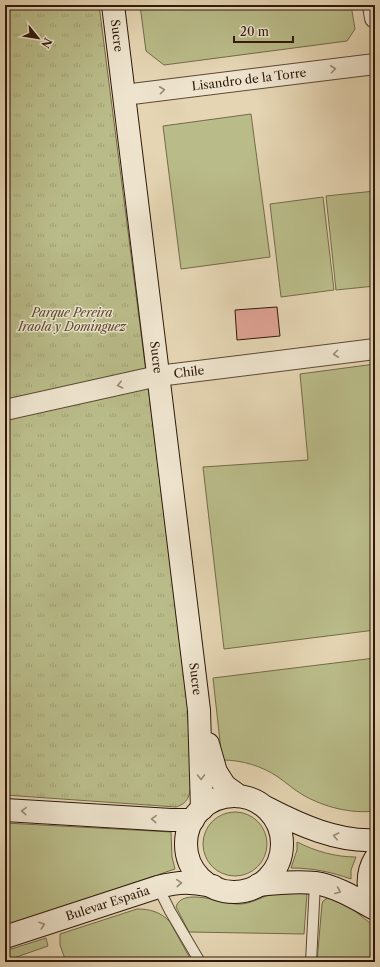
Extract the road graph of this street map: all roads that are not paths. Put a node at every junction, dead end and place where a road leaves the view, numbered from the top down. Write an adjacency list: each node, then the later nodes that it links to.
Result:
1 (113, 5): 5 (main road, Sucre)
2 (373, 5): 3 (street)
3 (375, 18)
4 (375, 64): 5 (street, Lisandro de la Torre, one-way to 4)
5 (124, 95): 7 (main road, Sucre)
6 (375, 349): 7 (street, Chile, one-way to 7)
7 (158, 376): 8 (street, Chile, one-way to 8); 9 (main road, Sucre)
8 (5, 410)
9 (199, 710): 10 (main road, Sucre); 13 (main road, Sucre, one-way to 13)
10 (239, 796): 11 (main road); 13 (main road)
11 (267, 808): 14 (main road, one-way to 11); 17 (main road)
12 (5, 810): 13 (main road, one-way to 12)
13 (197, 814): 18 (main road)
14 (375, 840)
15 (375, 859): 20 (main road)
16 (316, 883): 17 (main road); 20 (main road, one-way to 20); 23 (lane)
17 (258, 885): 18 (main road)
18 (213, 886): 19 (main road, Bulevar España, one-way to 18)
19 (158, 887): 21 (main road, Bulevar España, one-way to 19); 22 (lane)
20 (375, 908)
21 (5, 938)
22 (200, 962)
23 (311, 962)

